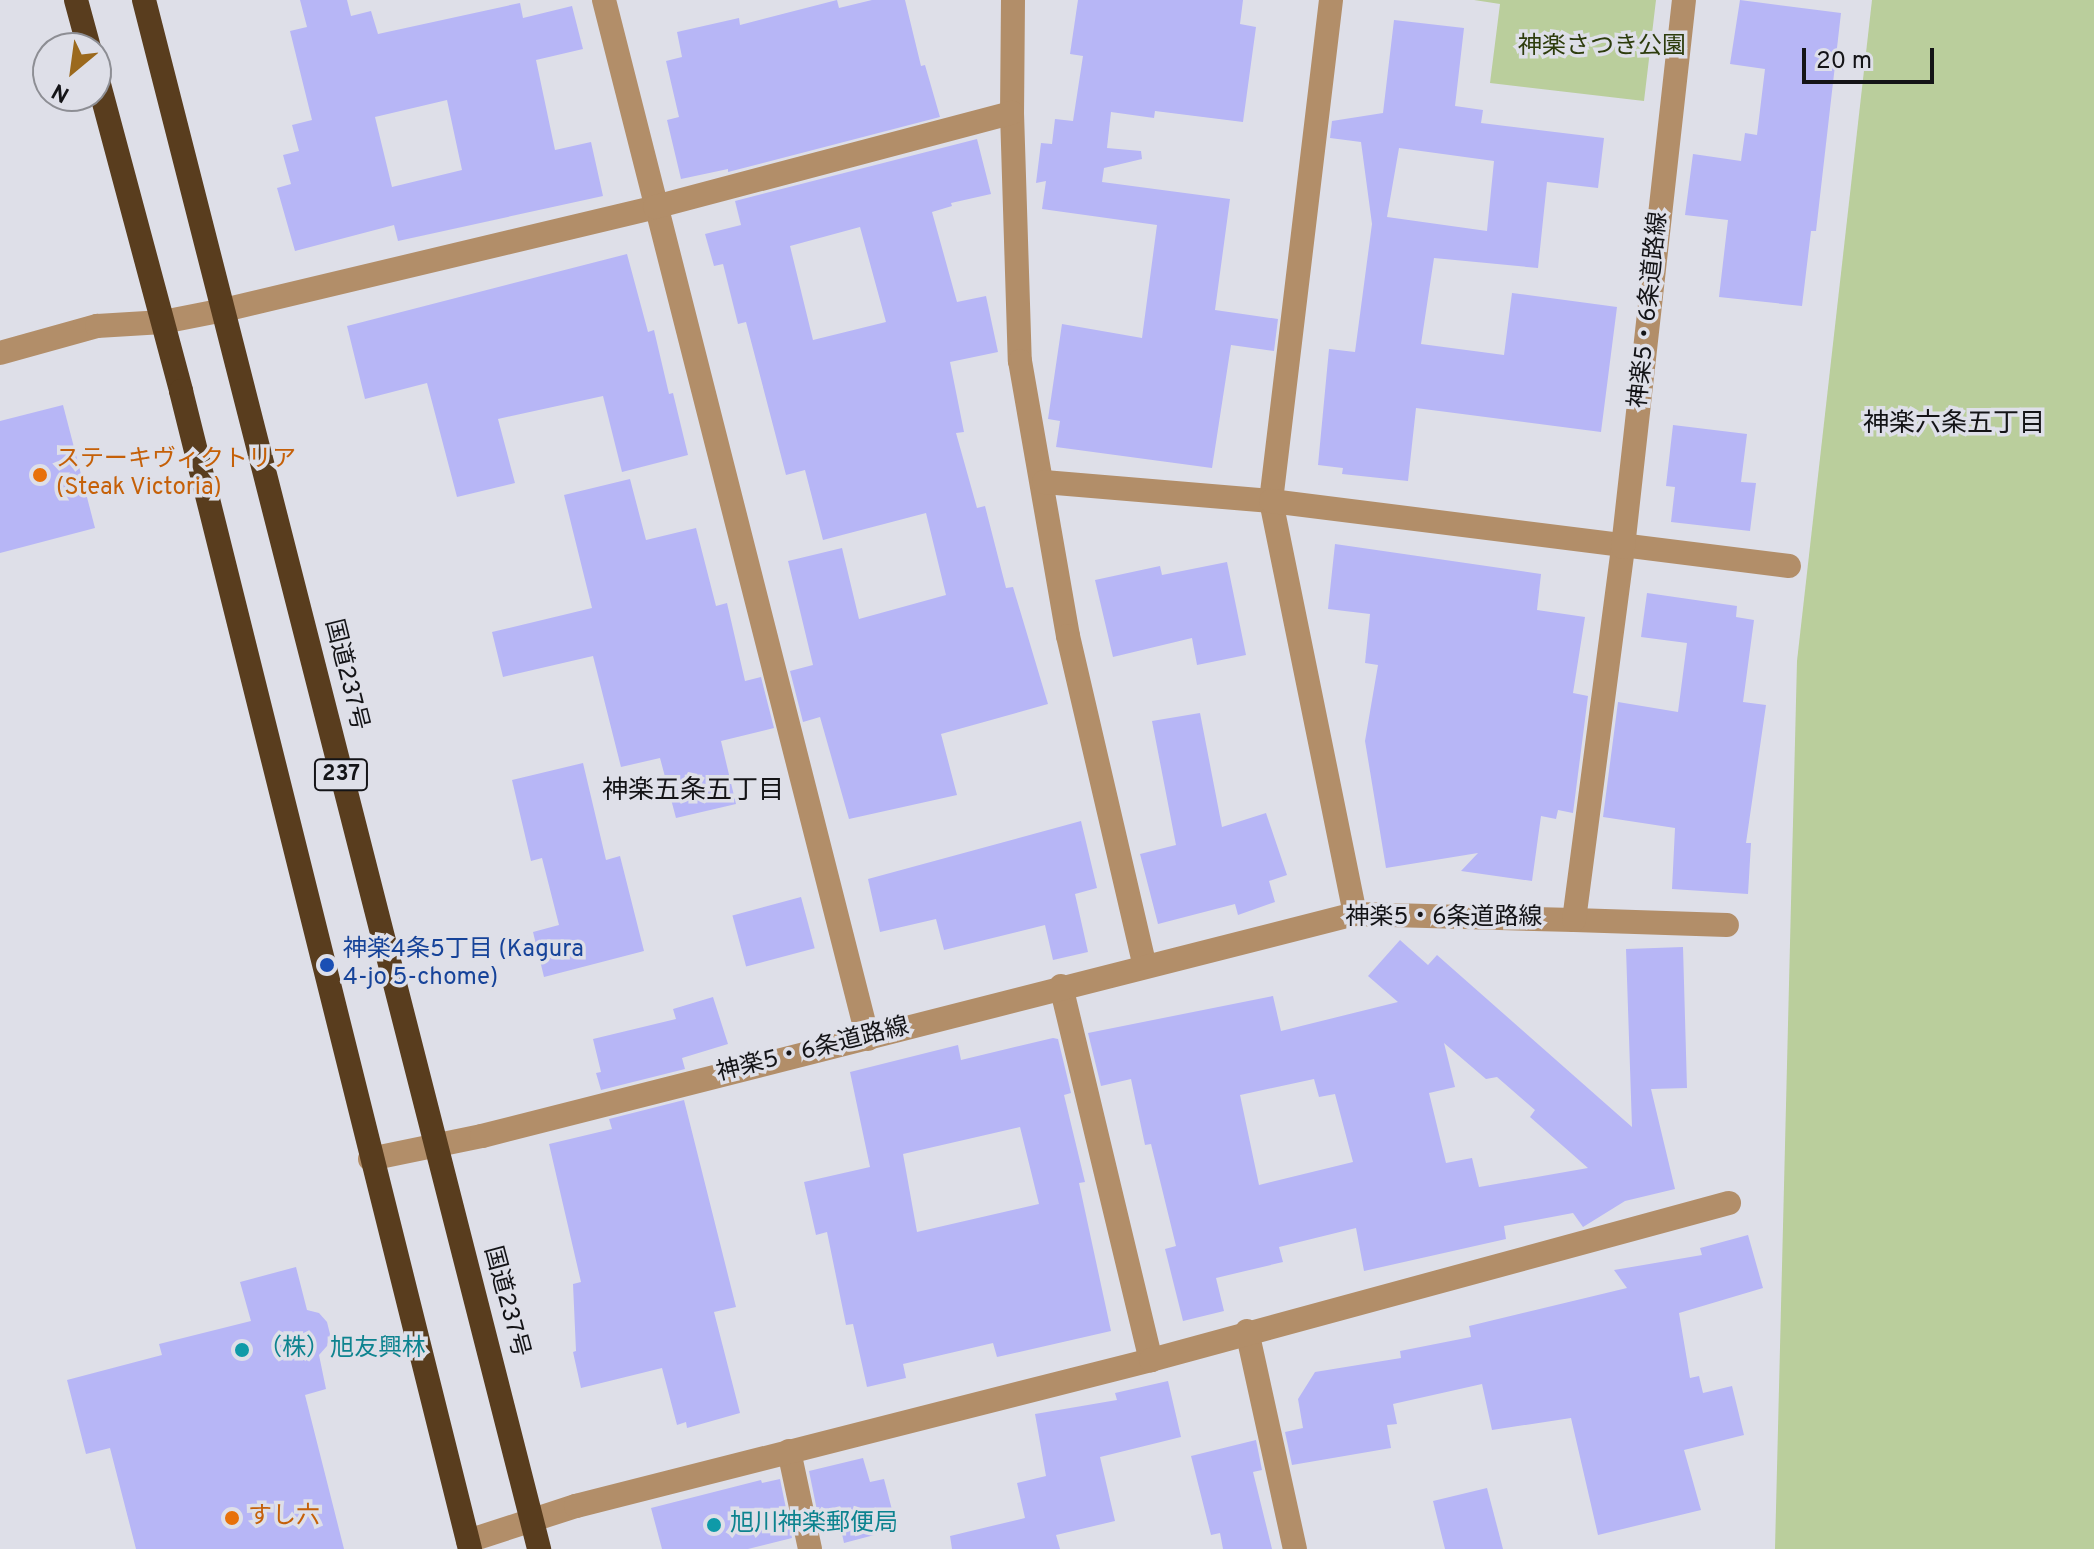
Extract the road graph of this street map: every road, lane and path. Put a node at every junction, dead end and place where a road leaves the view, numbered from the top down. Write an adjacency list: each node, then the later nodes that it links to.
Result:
1 (76, 0): 7 (highway)
2 (144, 0): 11 (highway, 国道237号 / 237)
3 (604, 0): 10 (street)
4 (1013, 0): 9 (street)
5 (1331, 0): 15 (street)
6 (1684, 0): 16 (street, 神楽5・6条道路線)
7 (85, 32)
8 (106, 112): 12 (highway, 237)
9 (1012, 113): 10 (street); 14 (street)
10 (655, 207): 11 (street); 23 (street)
11 (224, 310): 12 (street); 24 (highway, 国道237号 / 237)
12 (163, 322): 13 (street); 25 (highway, 237)
13 (0, 353)
14 (1044, 482): 15 (street); 21 (street)
15 (1271, 501): 16 (street); 18 (street)
16 (1623, 547): 17 (street); 19 (street, 神楽5・6条道路線)
17 (1789, 566)
18 (1355, 914): 19 (street, 神楽5・6条道路線); 21 (street, 神楽5・6条道路線)
19 (1574, 920): 20 (street)
20 (1727, 925)
21 (1145, 966): 22 (street, 神楽5・6条道路線)
22 (1061, 986): 23 (street, 神楽5・6条道路線); 28 (street)
23 (868, 1039): 24 (street, 神楽5・6条道路線)
24 (434, 1147): 25 (street, 神楽5・6条道路線); 30 (highway, 国道237号 / 237)
25 (370, 1159): 31 (highway, 237)
26 (1729, 1203): 27 (street)
27 (1247, 1331): 28 (street); 34 (street)
28 (1151, 1360): 29 (street)
29 (789, 1451): 30 (street); 33 (street)
30 (532, 1520): 31 (street); 32 (highway, 国道237号 / 237)
31 (469, 1545)
32 (539, 1549)
33 (810, 1549)
34 (1295, 1549)

